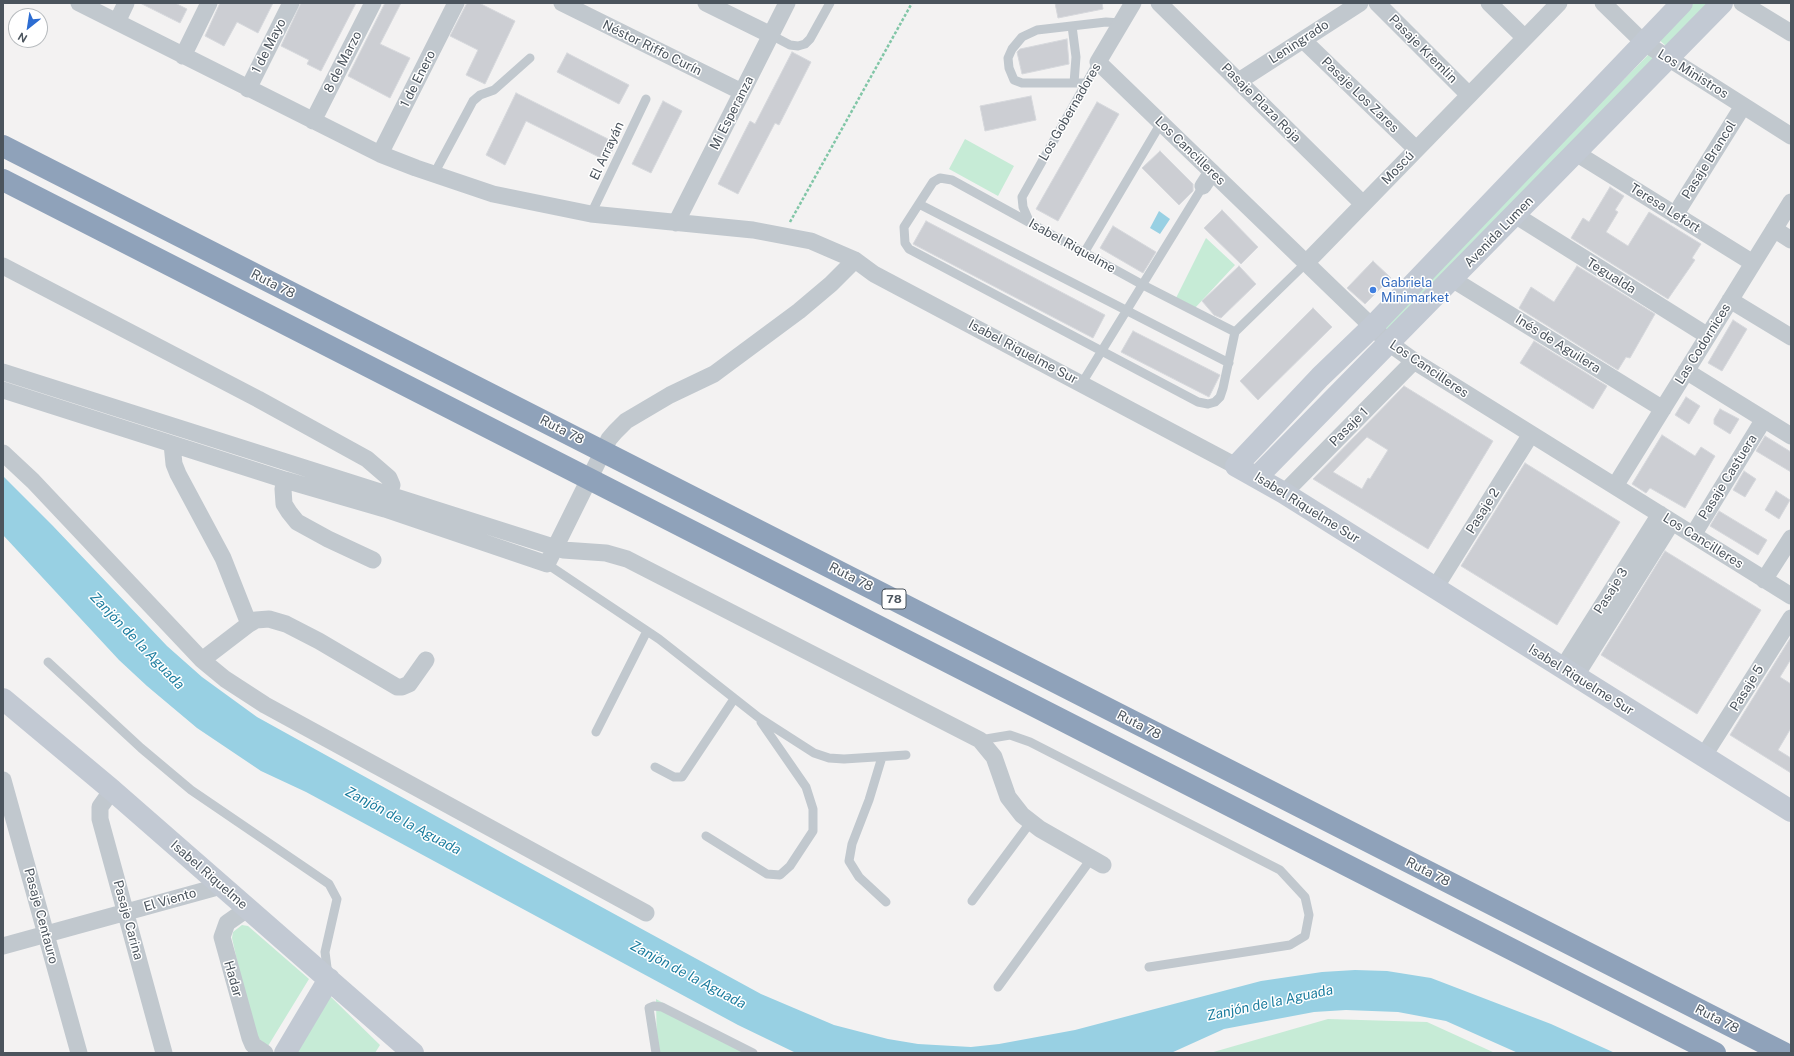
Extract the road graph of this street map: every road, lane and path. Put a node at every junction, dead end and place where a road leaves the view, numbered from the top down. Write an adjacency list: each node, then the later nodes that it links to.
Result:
1 (79, 3): 22 (street, Isabel Riquelme Sur)
2 (126, 3): 22 (street)
3 (209, 3): 30 (street)
4 (291, 3): 37 (street, 1 de Mayo)
5 (373, 3): 42 (street, 8 de Marzo)
6 (456, 3): 48 (street, 1 de Enero)
7 (562, 3): 38 (street, Néstor Riffo Curín)
8 (706, 3): 26 (street)
9 (787, 3): 26 (street, Mi Esperanza)
10 (830, 3): 26 (lane)
11 (912, 3): 61 (path)
12 (1133, 3): 23 (street, Los Gobernadores)
13 (1159, 3): 34 (street, Pasaje Plaza Roja)
14 (1360, 3): 28 (street, Leningrado)
15 (1377, 3): 39 (street, Pasaje Kremlin)
16 (1489, 3): 27 (street)
17 (1559, 3): 27 (street, Moscú)
18 (1603, 3): 29 (street, Los Ministros)
19 (1682, 3): 29 (street, Avenida Lumen)
20 (1722, 3): 32 (street, Avenida Lumen)
21 (1742, 3): 25 (street)
22 (117, 22): 30 (street, Isabel Riquelme Sur)
23 (1120, 23): 24 (lane); 33 (street, Los Gobernadores)
24 (1072, 26): 35 (lane); 35 (lane)
25 (1791, 34)
26 (771, 35): 38 (street, Mi Esperanza)
27 (1525, 38): 39 (street, Moscú)
28 (1303, 40): 34 (street, Leningrado); 46 (street, Pasaje Los Zares)
29 (1643, 42): 32 (street, Los Ministros); 72 (street, Avenida Lumen)
30 (183, 56): 37 (street, Isabel Riquelme Sur)
31 (530, 58): 49 (lane)
32 (1668, 59): 41 (street, Los Ministros); 47 (street, Avenida Lumen)
33 (1098, 62): 36 (lane, Los Gobernadores); 43 (street, Los Cancilleres)
34 (1239, 81): 54 (street, Pasaje Plaza Roja)
35 (1074, 83): 36 (lane)
36 (1086, 83): 59 (lane, Los Gobernadores)
37 (248, 89): 42 (street, Isabel Riquelme Sur)
38 (742, 92): 58 (street, Mi Esperanza)
39 (1469, 95): 46 (street, Moscú)
40 (646, 99): 55 (lane, El Arrayán)
41 (1743, 106): 44 (street, Los Ministros); 56 (street, Pasaje Brancol)
42 (313, 121): 48 (street, Isabel Riquelme Sur)
43 (1161, 123): 50 (street, Los Cancilleres); 63 (lane)
44 (1791, 136)
45 (3, 146): 150 (highway, Ruta 78 / 78)
46 (1416, 149): 54 (street, Moscú)
47 (1576, 153): 56 (street, Teresa Lefort); 57 (street, Avenida Lumen)
48 (380, 154): 49 (street, Isabel Riquelme Sur)
49 (434, 174): 55 (street, Isabel Riquelme Sur)
50 (1208, 179): 65 (street, Los Cancilleres); 69 (lane)
51 (3, 180): 149 (highway, 78)
52 (1791, 202): 60 (street, Las Codornices)
53 (919, 204): 59 (lane, Isabel Riquelme); 71 (lane); 77 (lane, Isabel Riquelme)
54 (1363, 204): 65 (street, Moscú)
55 (591, 214): 58 (street, Isabel Riquelme Sur)
56 (1675, 215): 66 (street, Teresa Lefort)
57 (1515, 216): 68 (street, Avenida Lumen); 74 (street, Tegualda)
58 (676, 223): 61 (street, Isabel Riquelme Sur)
59 (1030, 223): 63 (lane, Isabel Riquelme)
60 (1774, 229): 62 (street); 66 (street, Las Codornices)
61 (783, 234): 64 (street, Isabel Riquelme Sur)
62 (1791, 240)
63 (1084, 253): 69 (lane, Isabel Riquelme)
64 (854, 260): 82 (street, Isabel Riquelme Sur); 103 (street)
65 (1306, 263): 72 (street, Los Cancilleres); 73 (lane, Moscú)
66 (1753, 264): 70 (street, Las Codornices)
67 (3, 266): 99 (street)
68 (1452, 279): 76 (street, Avenida Lumen); 85 (street, Inés de Aguilera)
69 (1143, 285): 71 (lane); 73 (lane, Isabel Riquelme)
70 (1730, 300): 74 (street, Las Codornices); 75 (street)
71 (1125, 311): 77 (lane); 79 (lane)
72 (1372, 326): 76 (street, Los Cancilleres); 94 (street, Avenida Lumen)
73 (1235, 332): 79 (lane)
74 (1708, 336): 80 (street, Las Codornices)
75 (1791, 337)
76 (1390, 343): 78 (street, Los Cancilleres); 95 (street, Avenida Lumen)
77 (1100, 352): 79 (lane, Isabel Riquelme); 82 (lane)
78 (1414, 361): 89 (street, Los Cancilleres); 98 (street, Pasaje 1)
79 (1229, 363)
80 (1686, 371): 85 (street, Las Codornices); 87 (street)
81 (3, 372): 84 (street)
82 (1082, 383): 94 (street, Isabel Riquelme Sur)
83 (3, 390): 86 (street)
84 (91, 400): 86 (street); 88 (street)
85 (1663, 409): 97 (street, Las Codornices)
86 (87, 418): 88 (street)
87 (1764, 419): 90 (street); 101 (street, Pasaje Castuera)
88 (156, 430): 91 (street); 93 (street)
89 (1531, 434): 97 (street, Los Cancilleres); 107 (street, Pasaje 2)
90 (1791, 436)
91 (172, 444): 93 (street); 110 (street)
92 (3, 453): 112 (street)
93 (230, 453): 96 (street); 99 (street)
94 (1236, 466): 95 (street, Isabel Riquelme Sur)
95 (1257, 477): 98 (street, Isabel Riquelme Sur)
96 (285, 480): 99 (street); 104 (street)
97 (1615, 486): 100 (street, Los Cancilleres)
98 (1284, 493): 107 (street, Isabel Riquelme Sur)
99 (388, 502): 103 (street); 105 (street)
100 (1666, 518): 101 (street, Los Cancilleres); 115 (street)
101 (1693, 535): 106 (street, Los Cancilleres)
102 (1791, 538): 106 (street)
103 (555, 547): 105 (street); 120 (street)
104 (373, 560)
105 (547, 564): 111 (lane)
106 (1764, 580): 108 (street, Los Cancilleres)
107 (1435, 588): 115 (street, Isabel Riquelme Sur)
108 (1791, 596)
109 (1791, 618): 123 (street, Pasaje 5)
110 (249, 624): 112 (street); 113 (street)
111 (647, 631): 116 (lane); 119 (lane)
112 (202, 660): 136 (street)
113 (426, 660)
114 (48, 662): 140 (lane)
115 (1569, 673): 123 (street, Isabel Riquelme Sur)
116 (734, 700): 118 (lane); 124 (lane)
117 (6, 707): 126 (street, Isabel Riquelme)
118 (758, 717): 122 (lane); 129 (lane)
119 (596, 732)
120 (980, 740): 128 (street); 139 (lane)
121 (906, 755): 122 (lane)
122 (882, 757): 133 (lane)
123 (1703, 757): 127 (street, Isabel Riquelme Sur)
124 (655, 766)
125 (3, 780): 137 (street, Pasaje Centauro)
126 (112, 790): 131 (street, Isabel Riquelme); 135 (street, Pasaje Carina)
127 (1791, 812)
128 (1030, 823): 130 (street); 132 (lane)
129 (706, 836)
130 (1097, 862): 141 (lane)
131 (221, 886): 134 (street, Isabel Riquelme); 135 (street, El Viento)
132 (972, 901)
133 (886, 902)
134 (247, 909): 140 (street, Isabel Riquelme); 145 (street, Hadar)
135 (126, 912): 137 (street, El Viento); 144 (street, Pasaje Carina)
136 (646, 914)
137 (46, 934): 138 (street, El Viento); 143 (street, Pasaje Centauro)
138 (3, 946)
139 (1148, 967)
140 (329, 979): 142 (street, Isabel Riquelme); 146 (street)
141 (998, 987)
142 (401, 1049)
143 (78, 1053)
144 (164, 1053)
145 (265, 1053)
146 (285, 1053)
147 (656, 1053): 148 (lane)
148 (753, 1053)
149 (1715, 1053)
150 (1784, 1053)

